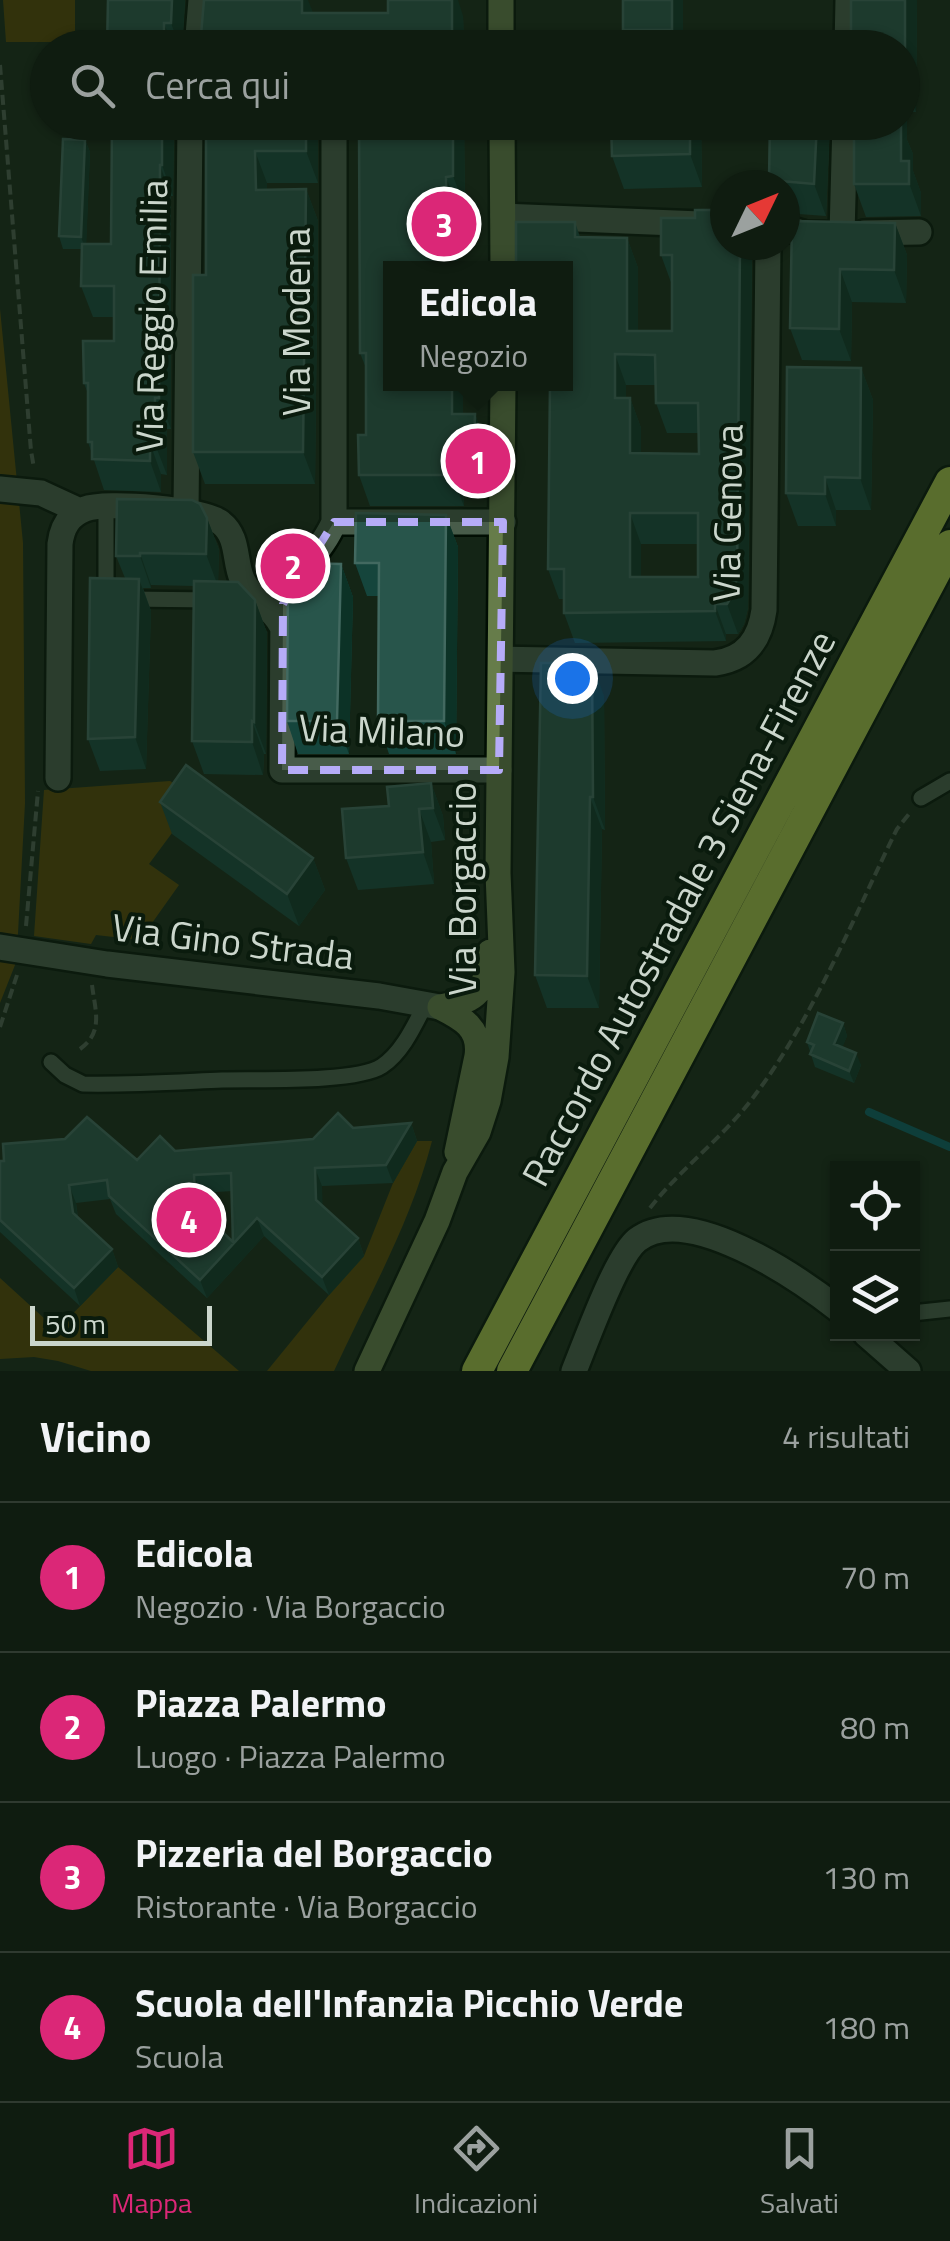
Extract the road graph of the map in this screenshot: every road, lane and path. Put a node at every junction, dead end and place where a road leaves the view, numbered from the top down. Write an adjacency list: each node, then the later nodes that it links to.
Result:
1 (201, 0): 4 (street)
2 (501, 0): 5 (main road)
3 (848, 0): 6 (street)
4 (198, 30)
5 (501, 30)
6 (847, 30)
7 (190, 140): 23 (street, Via Reggio Emilia)
8 (334, 140): 24 (street, Via Modena)
9 (502, 140): 11 (main road)
10 (845, 140): 15 (street)
11 (502, 216): 12 (street); 17 (main road)
12 (710, 225)
13 (800, 232): 15 (street)
14 (919, 232): 15 (street)
15 (842, 234)
16 (768, 260): 29 (street, Via Genova)
17 (503, 261)
18 (503, 391): 25 (main road, Via Borgaccio)
19 (950, 482): 48 (highway, Raccordo Autostradale 3 Siena-Firenze)
20 (11, 490): 22 (street)
21 (106, 506): 22 (street); 23 (street); 27 (lane)
22 (80, 511): 31 (street)
23 (186, 511): 28 (street)
24 (334, 522): 25 (street); 28 (street)
25 (503, 522): 29 (main road, Via Borgaccio)
26 (950, 545): 49 (highway, Raccordo Autostradale 3 Siena-Firenze)
27 (224, 600)
28 (281, 626): 30 (street, Via Milano)
29 (501, 659): 30 (main road, Via Borgaccio)
30 (499, 770): 34 (main road, Via Borgaccio)
31 (58, 778)
32 (950, 782): 33 (lane)
33 (921, 798): 42 (path)
34 (498, 873): 37 (main road); 41 (main road, Via Borgaccio)
35 (12, 953): 36 (street, Via Gino Strada); 38 (path)
36 (90, 962): 37 (street, Via Gino Strada); 39 (path)
37 (433, 1005): 40 (lane); 41 (main road)
38 (0, 1028)
39 (80, 1049)
40 (51, 1062)
41 (456, 1172): 47 (main road, Via Borgaccio)
42 (638, 1240): 43 (street); 50 (street)
43 (830, 1303)
44 (950, 1309): 45 (lane)
45 (920, 1312)
46 (874, 1341): 51 (street)
47 (367, 1370)
48 (477, 1371)
49 (512, 1371)
50 (574, 1371)
51 (908, 1371)

